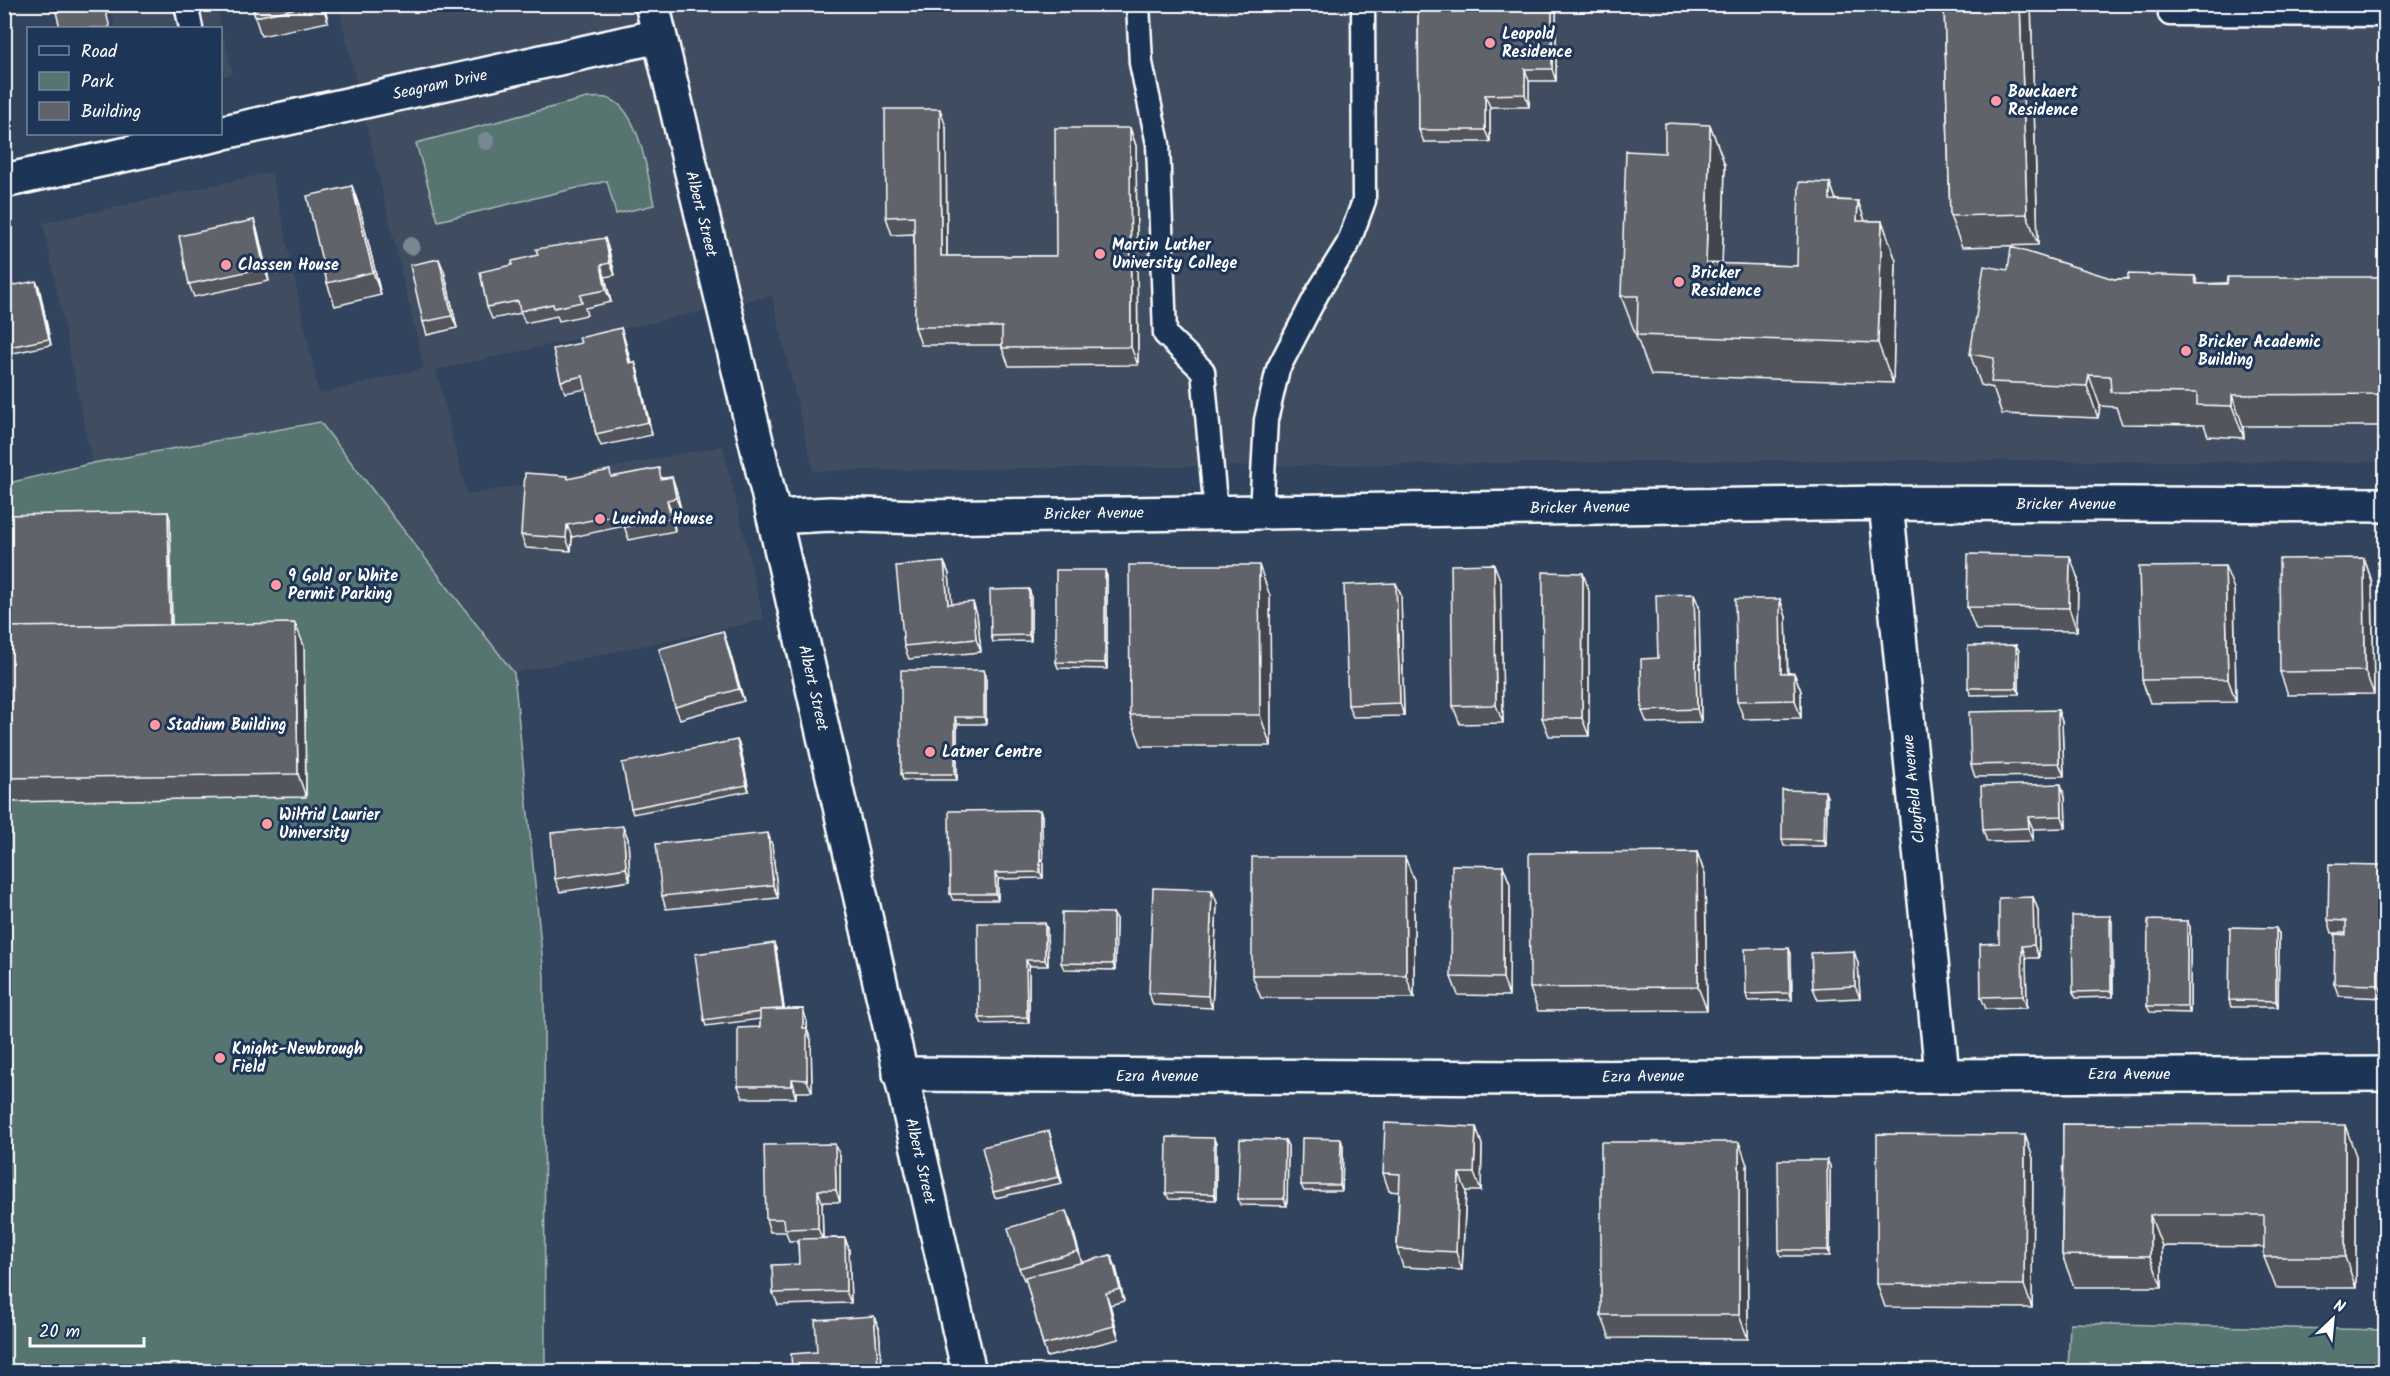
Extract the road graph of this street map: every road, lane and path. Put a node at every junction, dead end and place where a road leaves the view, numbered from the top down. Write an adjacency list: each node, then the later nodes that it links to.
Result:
1 (186, 4): 7 (lane)
2 (652, 4): 8 (street, Albert Street)
3 (1138, 4): 15 (lane)
4 (1363, 4): 14 (lane)
5 (2170, 4): 6 (lane)
6 (2385, 15)
7 (191, 27)
8 (658, 36): 9 (street, Seagram Drive); 16 (street, Albert Street)
9 (222, 133)
10 (212, 135): 11 (street, Seagram Drive)
11 (4, 181)
12 (1886, 503): 13 (street, Bricker Avenue); 14 (street, Bricker Avenue); 18 (street, Clayfield Avenue)
13 (2385, 506)
14 (1261, 512): 15 (street, Bricker Avenue)
15 (1216, 513): 16 (street, Bricker Avenue)
16 (774, 517): 17 (street, Albert Street)
17 (900, 1074): 18 (street, Ezra Avenue); 20 (street, Albert Street)
18 (1942, 1074): 19 (street, Ezra Avenue)
19 (2385, 1074)
20 (969, 1371)

